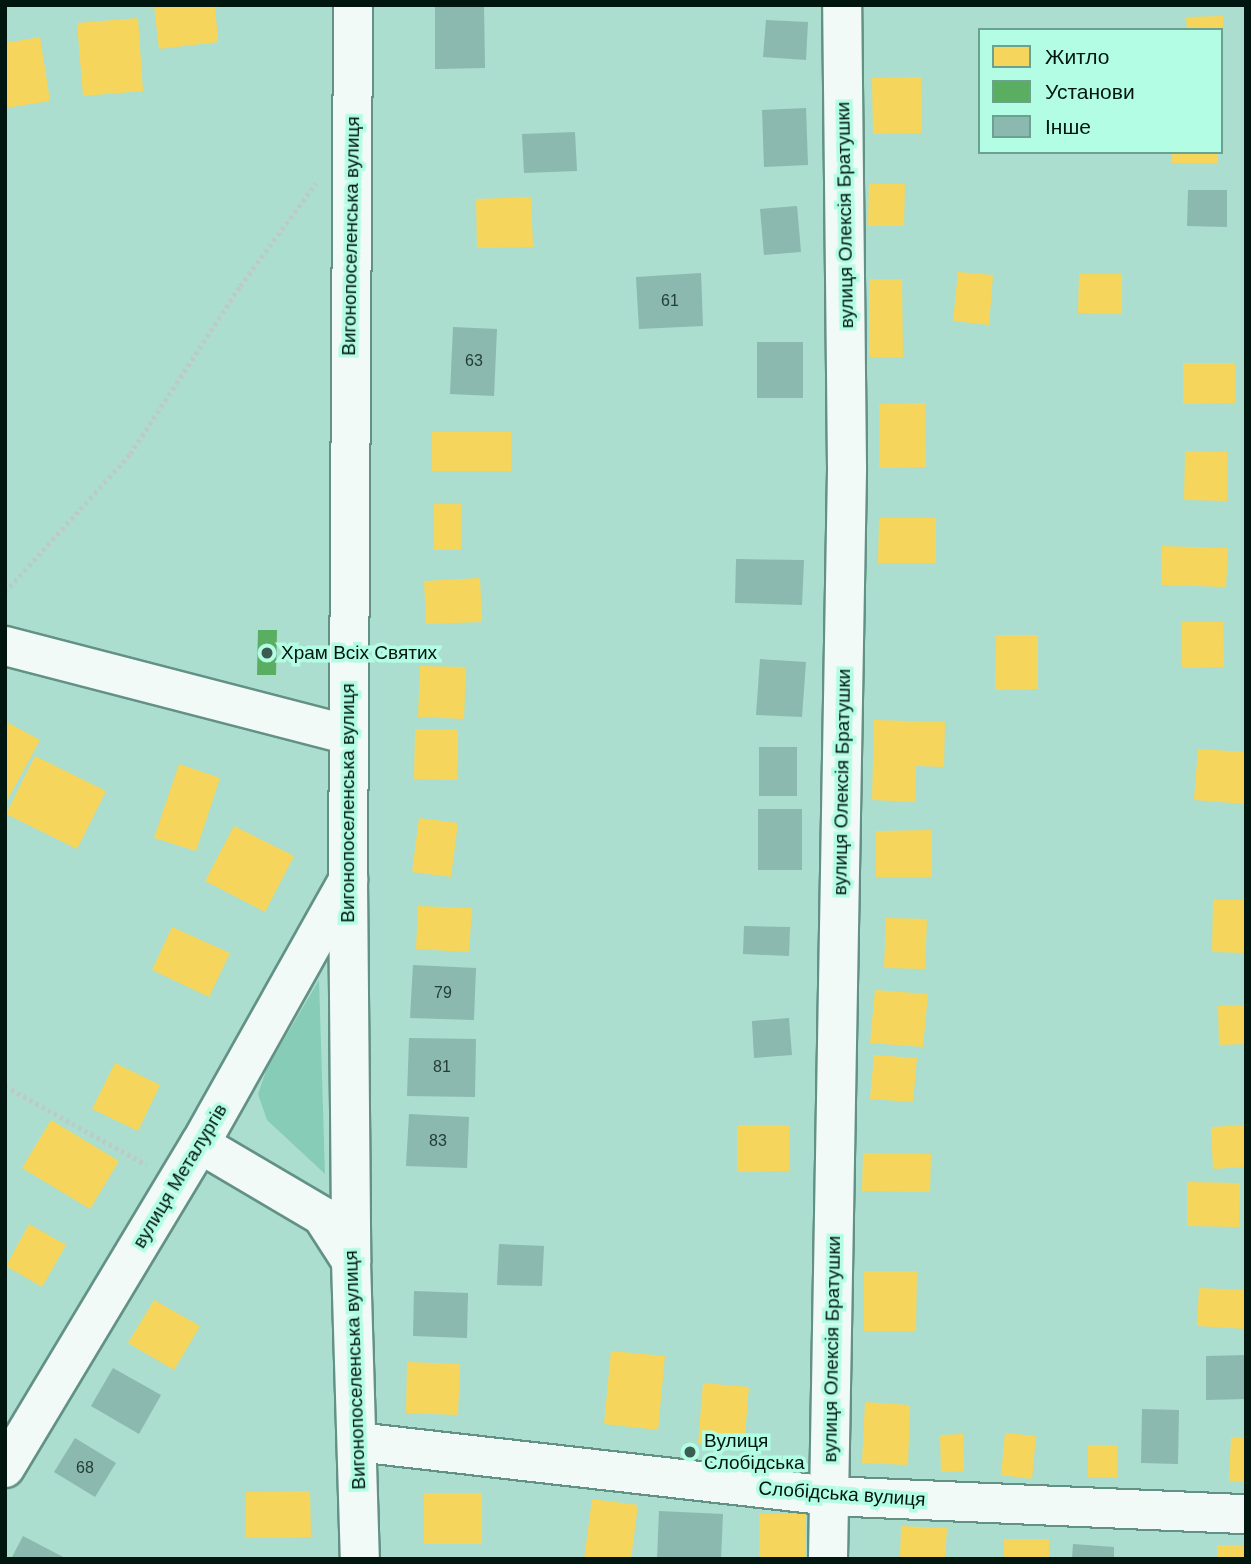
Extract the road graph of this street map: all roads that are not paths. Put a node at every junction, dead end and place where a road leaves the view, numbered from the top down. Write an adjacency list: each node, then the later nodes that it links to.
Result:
1 (354, 5): 4 (street, Вигонопоселенська вулиця)
2 (842, 5): 10 (street, вулиця Олексія Братушки)
3 (5, 646): 4 (street)
4 (346, 734): 5 (street, Вигонопоселенська вулиця)
5 (348, 880): 6 (street, вулиця Металургів); 7 (street, Вигонопоселенська вулиця)
6 (200, 1144): 7 (street); 9 (street, вулиця Металургів)
7 (351, 1261): 8 (street, Вигонопоселенська вулиця)
8 (357, 1442): 10 (street, Слобідська вулиця); 12 (street, Вигонопоселенська вулиця)
9 (5, 1468)
10 (829, 1496): 11 (street, Слобідська вулиця); 13 (street, вулиця Олексія Братушки)
11 (1246, 1514)
12 (360, 1559)
13 (828, 1559)

